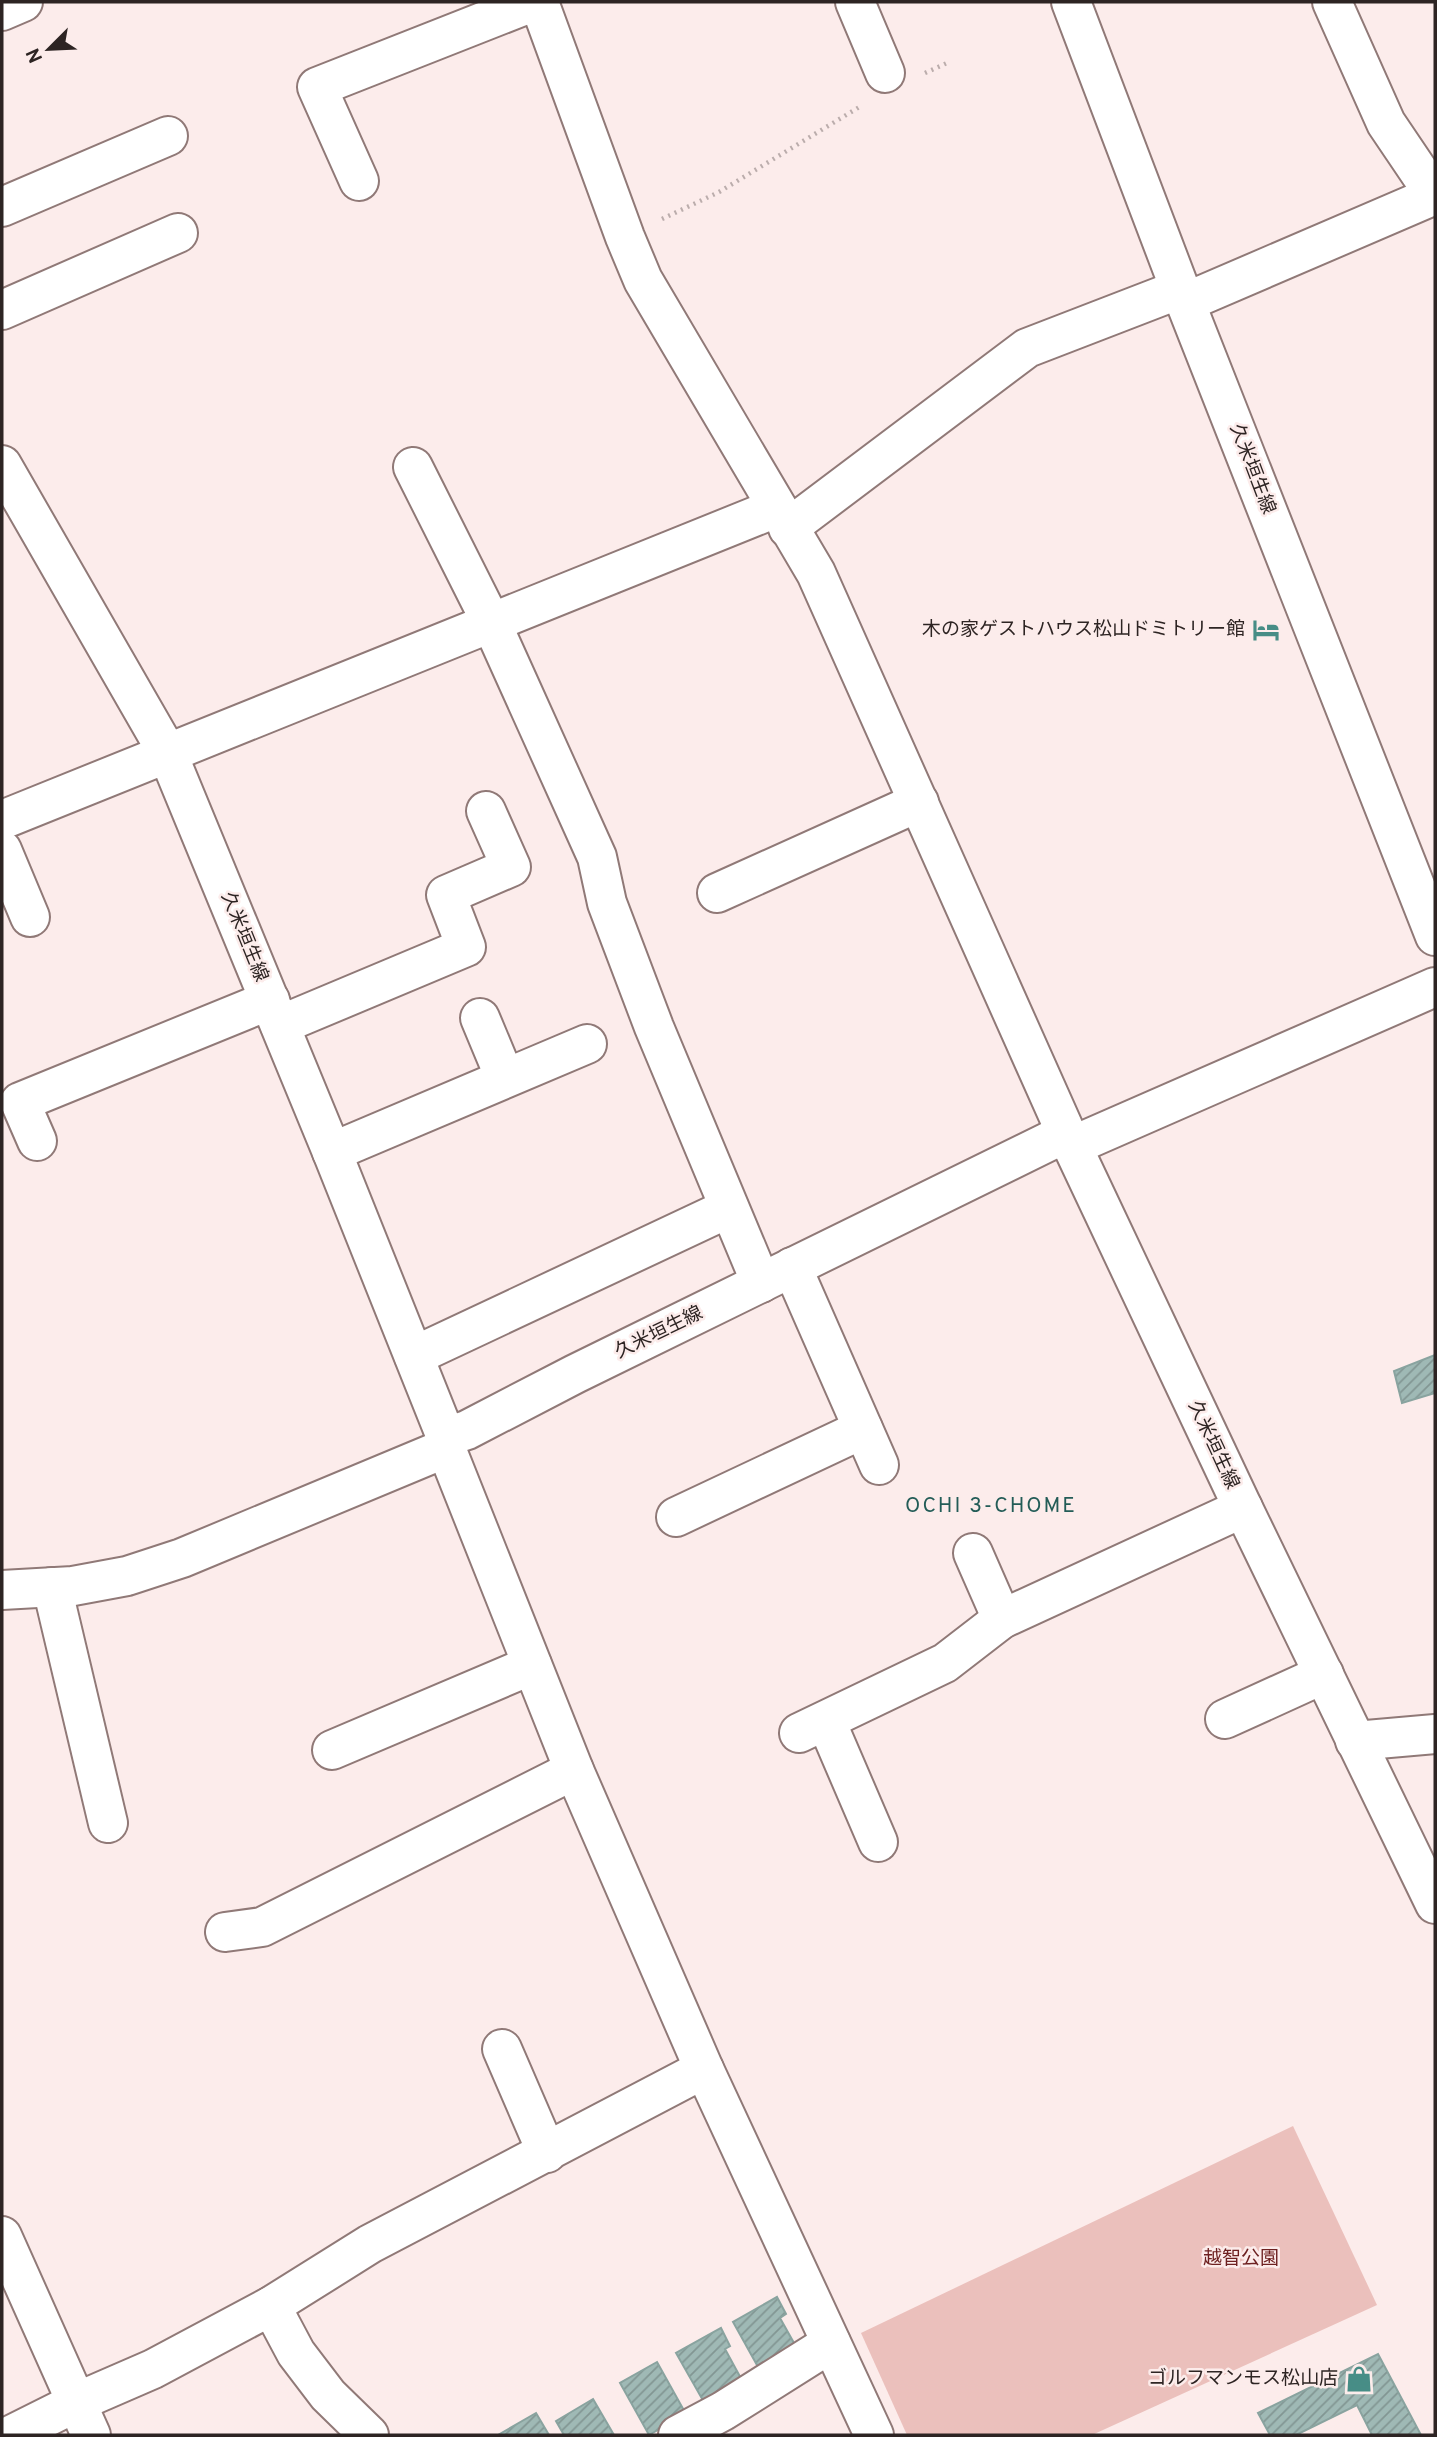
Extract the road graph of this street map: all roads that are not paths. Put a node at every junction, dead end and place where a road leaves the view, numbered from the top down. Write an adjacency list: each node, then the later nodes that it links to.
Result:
1 (23, 2): 7 (street)
2 (533, 2): 10 (street)
3 (539, 2): 18 (street)
4 (855, 2): 8 (street)
5 (1071, 2): 14 (street, 久米垣生線)
6 (1332, 2): 11 (street)
7 (2, 10)
8 (877, 87)
9 (168, 136): 12 (street)
10 (359, 181)
11 (1434, 194): 14 (street)
12 (2, 206)
13 (178, 233): 15 (street)
14 (1183, 295): 18 (street); 27 (street, 久米垣生線)
15 (2, 310)
16 (2, 465): 20 (street, 久米垣生線)
17 (413, 467): 19 (street)
18 (782, 518): 19 (street); 21 (street)
19 (491, 622): 20 (street); 36 (street)
20 (167, 752): 23 (street); 29 (street, 久米垣生線)
21 (919, 802): 25 (street); 33 (street)
22 (486, 811): 29 (street)
23 (2, 820)
24 (2, 850): 26 (street)
25 (717, 892)
26 (30, 917)
27 (1435, 936)
28 (1435, 987): 33 (street)
29 (275, 1012): 34 (street); 35 (street, 久米垣生線)
30 (480, 1018): 32 (street)
31 (587, 1044): 32 (street)
32 (505, 1078): 35 (street)
33 (1069, 1140): 37 (street, 久米垣生線); 42 (street, 久米垣生線)
34 (37, 1141)
35 (332, 1152): 38 (street, 久米垣生線)
36 (729, 1208): 37 (street); 38 (street)
37 (777, 1275): 39 (street); 40 (street, 久米垣生線)
38 (414, 1356): 40 (street, 久米垣生線)
39 (863, 1429): 41 (street); 43 (street)
40 (446, 1443): 45 (street); 48 (street)
41 (879, 1465)
42 (1243, 1508): 47 (street); 49 (street, 久米垣生線)
43 (676, 1517)
44 (973, 1553): 47 (street)
45 (52, 1587): 46 (street); 55 (street)
46 (2, 1590)
47 (1002, 1619): 56 (street)
48 (532, 1664): 53 (street); 54 (street)
49 (1324, 1674): 50 (street); 52 (street, 久米垣生線)
50 (1225, 1719)
51 (1435, 1734): 52 (street)
52 (1355, 1741): 57 (street, 久米垣生線)
53 (332, 1750)
54 (574, 1770): 58 (street); 60 (street)
55 (108, 1823)
56 (878, 1843)
57 (1435, 1904)
58 (225, 1933)
59 (502, 2049): 61 (street)
60 (704, 2069): 61 (street); 64 (street)
61 (547, 2153): 63 (street)
62 (2, 2236): 65 (street)
63 (271, 2306): 65 (street); 67 (street)
64 (831, 2343): 68 (street); 69 (street)
65 (84, 2419): 66 (street)
66 (12, 2435)
67 (369, 2435)
68 (678, 2435)
69 (874, 2435)

